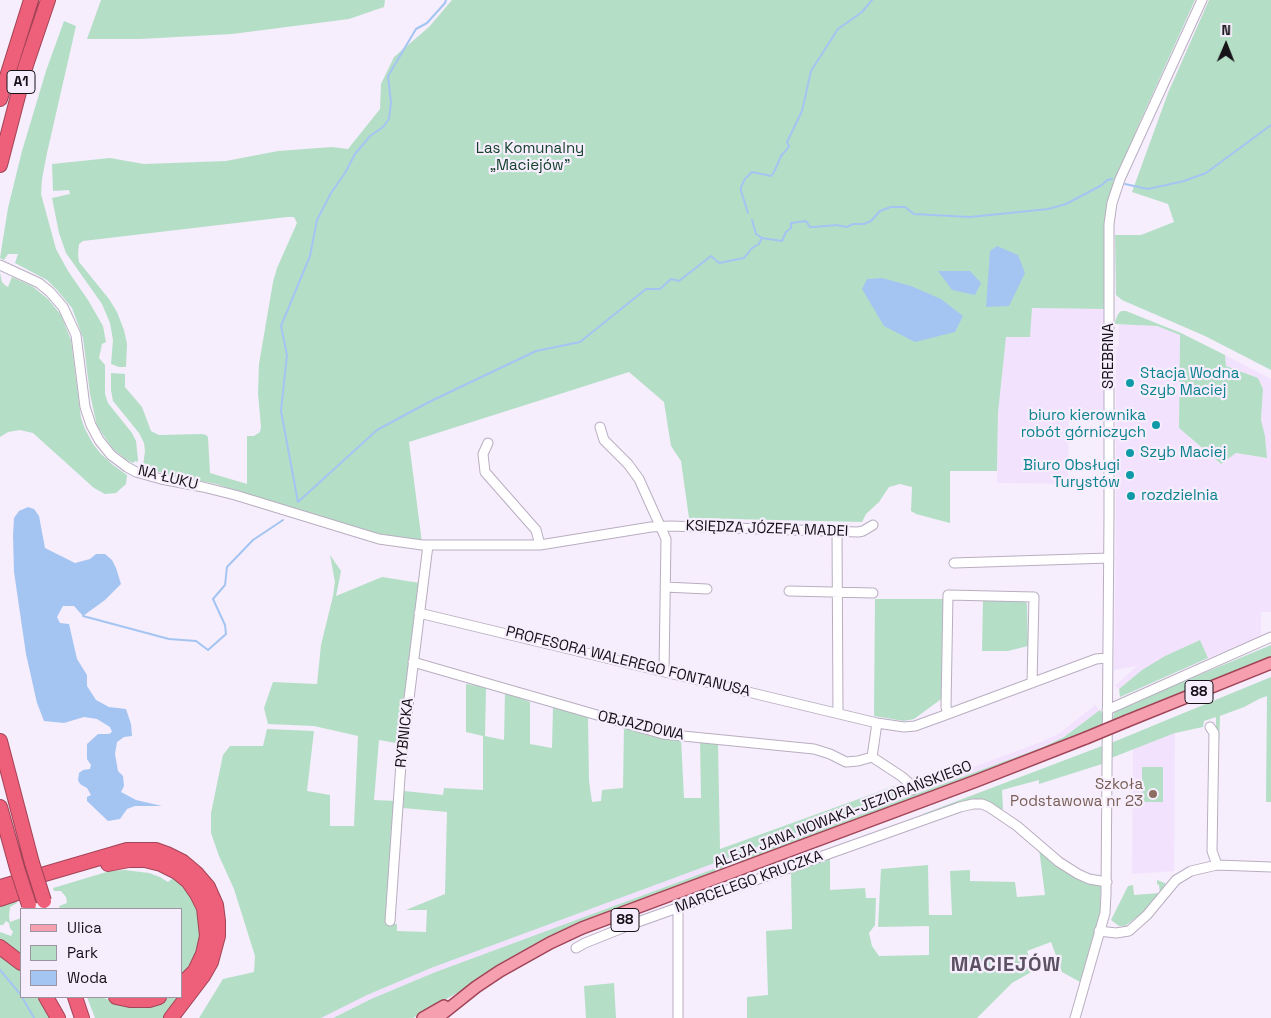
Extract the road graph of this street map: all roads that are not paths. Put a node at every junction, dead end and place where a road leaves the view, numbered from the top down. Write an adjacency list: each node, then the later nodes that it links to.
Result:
1 (31, 0): 4 (highway, A1)
2 (48, 0): 5 (highway, A1)
3 (1202, 0): 14 (street, SREBRNA)
4 (0, 99)
5 (0, 165)
6 (0, 265): 12 (street, NA ŁUKU)
7 (600, 427): 10 (street, KSIĘDZA JÓZEFA MADEI)
8 (488, 443): 13 (street)
9 (873, 525): 11 (street, KSIĘDZA JÓZEFA MADEI)
10 (660, 526): 11 (street, KSIĘDZA JÓZEFA MADEI); 13 (street, KSIĘDZA JÓZEFA MADEI); 16 (street, KSIĘDZA JÓZEFA MADEI)
11 (837, 531): 19 (street)
12 (428, 545): 13 (street, KSIĘDZA JÓZEFA MADEI); 21 (street, RYBNICKA)
13 (540, 545)
14 (1109, 558): 15 (street); 23 (street, SREBRNA)
15 (954, 563)
16 (665, 587): 17 (street); 27 (street, KSIĘDZA JÓZEFA MADEI)
17 (707, 589)
18 (789, 591): 19 (street)
19 (838, 593): 20 (street); 30 (street)
20 (873, 593)
21 (419, 613): 24 (street, RYBNICKA); 27 (street, PROFESORA WALEREGO FONTANUSA)
22 (1271, 638): 29 (street)
23 (1107, 658): 28 (street, PROFESORA WALEREGO FONTANUSA); 29 (street, SREBRNA)
24 (413, 662): 37 (street, OBJAZDOWA); 50 (street, RYBNICKA)
25 (1271, 663): 33 (main road, ALEJA JANA NOWAKA-JEZIORAŃSKIEGO / 88)
26 (1271, 670): 33 (main road, ALEJA JANA NOWAKA-JEZIORAŃSKIEGO / 88)
27 (664, 671): 30 (street, PROFESORA WALEREGO FONTANUSA)
28 (1032, 683): 31 (street, PROFESORA WALEREGO FONTANUSA); 31 (street)
29 (1107, 710): 44 (street, SREBRNA)
30 (838, 713): 32 (street, PROFESORA WALEREGO FONTANUSA)
31 (948, 714): 32 (street, PROFESORA WALEREGO FONTANUSA)
32 (877, 723): 37 (street)
33 (1128, 725): 36 (main road, ALEJA JANA NOWAKA-JEZIORAŃSKIEGO / 88, bridge)
34 (1210, 727): 40 (street)
35 (0, 741): 47 (highway, bridge)
36 (1088, 742): 56 (main road, ALEJA JANA NOWAKA-JEZIORAŃSKIEGO / 88); 68 (main road, ALEJA JANA NOWAKA-JEZIORAŃSKIEGO / 88)
37 (872, 757): 38 (street)
38 (912, 790)
39 (0, 807): 48 (highway, bridge)
40 (1212, 851): 41 (street); 42 (street)
41 (1217, 865): 42 (street); 43 (street)
42 (1204, 867): 51 (street)
43 (1271, 867)
44 (1106, 882): 49 (street, MARCELEGO KRUCZKA); 51 (street, SREBRNA)
45 (0, 888): 65 (highway)
46 (0, 899): 55 (highway)
47 (46, 905)
48 (30, 907)
49 (678, 908): 53 (street, MARCELEGO KRUCZKA); 69 (street)
50 (390, 921)
51 (1099, 931): 70 (street, SREBRNA)
52 (0, 947): 54 (highway)
53 (576, 948)
54 (20, 962)
55 (182, 984)
56 (476, 987): 66 (main road); 67 (main road, ALEJA JANA NOWAKA-JEZIORAŃSKIEGO / 88)
57 (47, 998): 62 (highway)
58 (58, 998): 63 (highway)
59 (75, 998): 64 (highway)
60 (121, 998): 61 (highway)
61 (156, 998)
62 (58, 1018)
63 (65, 1018)
64 (82, 1018)
65 (171, 1018)
66 (423, 1018)
67 (437, 1018)
68 (448, 1018)
69 (678, 1018)
70 (1075, 1018)

